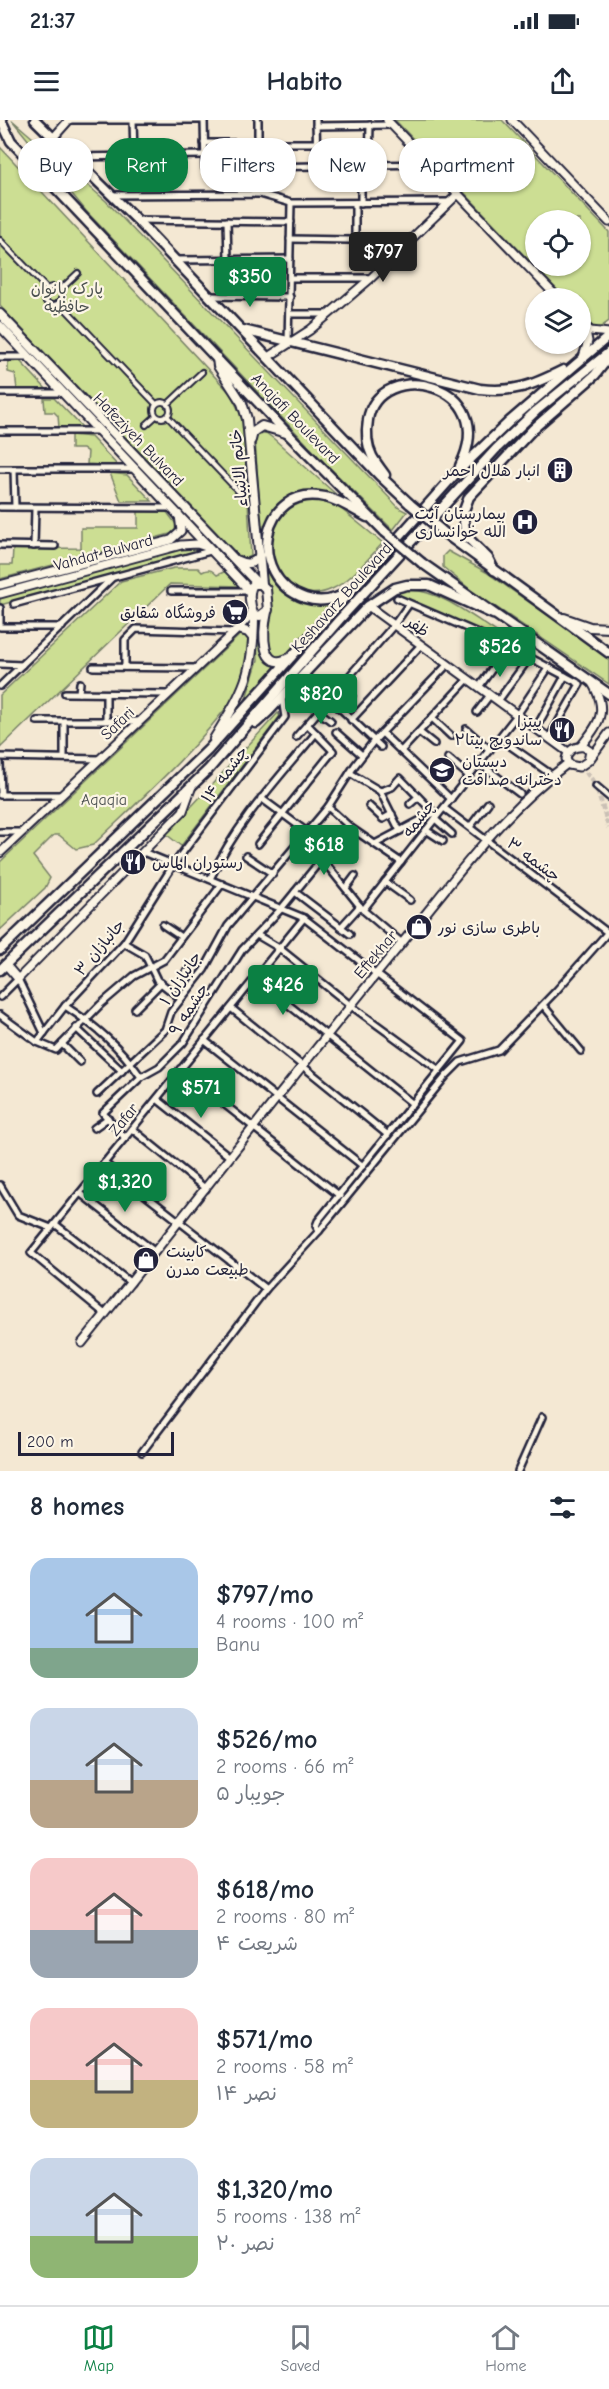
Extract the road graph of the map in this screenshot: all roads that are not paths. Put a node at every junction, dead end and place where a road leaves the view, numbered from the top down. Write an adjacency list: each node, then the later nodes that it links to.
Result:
1 (1, 120): 19 (main road, Anajafi Boulevard)
2 (36, 120): 13 (main road, Anajafi Boulevard)
3 (69, 120): 4 (street); 13 (street)
4 (133, 120): 5 (street); 14 (street)
5 (146, 120): 6 (street)
6 (204, 120): 15 (street)
7 (258, 120): 16 (street)
8 (512, 120): 31 (street)
9 (389, 122): 11 (street); 18 (street)
10 (316, 123): 11 (street)
11 (370, 125): 17 (street)
12 (0, 129): 19 (main road)
13 (53, 138)
14 (134, 138)
15 (204, 138)
16 (258, 138)
17 (370, 138)
18 (404, 138)
19 (11, 141): 60 (main road, Anajafi Boulevard)
20 (93, 177): 24 (main road, Anajafi Boulevard)
21 (359, 192): 27 (street)
22 (260, 194): 24 (street); 26 (street)
23 (458, 194): 25 (street); 42 (street)
24 (111, 195): 28 (main road, Anajafi Boulevard)
25 (448, 202): 27 (street); 35 (street)
26 (291, 203): 27 (street); 30 (street)
27 (358, 203): 34 (street)
28 (137, 220): 29 (street); 38 (main road, Anajafi Boulevard)
29 (227, 221): 30 (street); 36 (street)
30 (291, 222): 32 (street)
31 (609, 222)
32 (290, 239): 34 (street); 37 (street)
33 (0, 240): 43 (street)
34 (355, 240): 35 (street)
35 (409, 241): 41 (street)
36 (228, 259): 37 (street); 38 (street)
37 (290, 259): 40 (street)
38 (176, 260): 45 (main road, Anajafi Boulevard)
39 (78, 273): 44 (street)
40 (290, 278): 41 (street); 46 (street)
41 (371, 278): 50 (street)
42 (548, 288)
43 (47, 289): 44 (street); 47 (street)
44 (60, 290): 47 (street)
45 (210, 296): 46 (street); 52 (main road, Anajafi Boulevard)
46 (290, 297): 49 (street)
47 (59, 302): 69 (street)
48 (0, 314): 66 (main road, Hafeziyeh Bulvard)
49 (290, 314): 50 (street); 55 (street)
50 (330, 314): 55 (street)
51 (0, 326): 59 (main road, Hafeziyeh Bulvard)
52 (242, 330): 55 (main road); 61 (main road, Anajafi Boulevard)
53 (591, 330): 54 (street)
54 (609, 334): 62 (main road, Keshavarz Boulevard)
55 (288, 343): 61 (street); 64 (main road)
56 (609, 352): 165 (main road, Keshavarz Boulevard)
57 (584, 354): 62 (street)
58 (0, 357): 59 (street)
59 (30, 357): 68 (main road, Hafeziyeh Bulvard)
60 (217, 357): 76 (main road, Anajafi Boulevard); 77 (main road, خاتم الانبیاء)
61 (268, 357): 82 (main road, Anajafi Boulevard)
62 (583, 357): 64 (main road, Keshavarz Boulevard)
63 (609, 357): 95 (main road)
64 (572, 366): 81 (main road, Keshavarz Boulevard)
65 (202, 372): 70 (street)
66 (70, 387): 68 (main road); 94 (main road, Hafeziyeh Bulvard)
67 (0, 393): 68 (street)
68 (63, 393): 75 (main road, Hafeziyeh Bulvard)
69 (156, 405): 70 (street); 71 (street)
70 (167, 405): 72 (street)
71 (156, 416): 72 (street); 73 (street)
72 (167, 416): 83 (street)
73 (146, 425)
74 (0, 431): 75 (street)
75 (100, 431): 80 (main road, Hafeziyeh Bulvard)
76 (287, 433): 77 (main road); 88 (main road, Anajafi Boulevard)
77 (250, 445): 93 (main road, خاتم الانبیاء)
78 (0, 469): 79 (street)
79 (14, 469): 80 (street); 85 (street)
80 (136, 469): 87 (main road, Hafeziyeh Bulvard)
81 (457, 472): 82 (main road); 98 (main road, Keshavarz Boulevard)
82 (398, 492): 95 (main road, Anajafi Boulevard, bridge)
83 (242, 495)
84 (0, 507): 85 (street)
85 (15, 507): 86 (street)
86 (35, 508): 87 (street); 90 (street)
87 (176, 512): 92 (main road, Hafeziyeh Bulvard); 99 (street, Vahdat Bulvard)
88 (374, 521): 98 (main road); 110 (main road, Anajafi Boulevard, bridge)
89 (0, 545): 90 (street)
90 (34, 546): 91 (street)
91 (55, 546)
92 (214, 550): 96 (street); 101 (main road, Hafeziyeh Bulvard); 102 (street, Vahdat Bulvard)
93 (260, 555): 94 (main road); 97 (main road, خاتم الانبیاء)
94 (236, 561): 97 (main road, Hafeziyeh Bulvard)
95 (494, 570): 111 (main road, Anajafi Boulevard)
96 (113, 577): 104 (street); 114 (street)
97 (260, 584): 101 (main road); 108 (main road, خاتم الانبیاء)
98 (359, 584): 123 (main road, Keshavarz Boulevard)
99 (0, 585)
100 (171, 591): 101 (street)
101 (250, 591): 109 (main road)
102 (0, 594)
103 (397, 598): 105 (street)
104 (14, 604)
105 (409, 604): 112 (street); 120 (street)
106 (368, 606): 110 (main road); 112 (street, ظفر); 134 (main road)
107 (0, 608): 113 (street)
108 (267, 612): 109 (main road); 123 (main road, خاتم الانبیاء)
109 (253, 614): 116 (street, Safari); 118 (main road)
110 (493, 614): 117 (main road, Anajafi Boulevard)
111 (554, 614): 115 (main road); 122 (main road, Anajafi Boulevard)
112 (394, 625): 119 (street, ظفر); 125 (street)
113 (0, 627): 114 (street)
114 (62, 627): 129 (street)
115 (609, 628)
116 (236, 630): 118 (main road); 131 (street); 133 (street, Safari)
117 (519, 632): 120 (street); 137 (main road, Anajafi Boulevard)
118 (254, 640): 179 (main road)
119 (421, 645): 128 (street, ظفر); 156 (street)
120 (508, 646): 126 (street)
121 (360, 651): 125 (street)
122 (609, 653)
123 (294, 655): 179 (main road, Keshavarz Boulevard)
124 (502, 655): 140 (street)
125 (366, 656): 149 (street)
126 (530, 657): 132 (street); 150 (street)
127 (0, 664): 129 (street)
128 (448, 664): 136 (street, ظفر); 169 (street, جانبازان ۱)
129 (22, 665): 139 (street)
130 (93, 667): 131 (street)
131 (124, 667): 133 (street)
132 (549, 667): 135 (street); 154 (street, چشمه)
133 (194, 668): 144 (street, Safari)
134 (304, 674): 148 (main road); 149 (street)
135 (565, 676): 163 (street); 174 (street)
136 (468, 679): 140 (street, ظفر); 155 (street)
137 (591, 681): 145 (main road, Anajafi Boulevard); 178 (street)
138 (80, 683): 142 (street)
139 (0, 686)
140 (479, 687): 147 (street, ظفر)
141 (65, 693): 142 (street)
142 (79, 693): 143 (street)
143 (106, 694): 144 (street); 159 (street)
144 (167, 694): 160 (street, Safari)
145 (609, 694)
146 (352, 695): 151 (street)
147 (490, 695): 150 (street, ظفر); 153 (street)
148 (282, 698): 165 (main road); 231 (street, چشمه ۱۴)
149 (329, 698): 151 (street); 152 (street)
150 (498, 701): 154 (street, ظفر)
151 (339, 708): 156 (street)
152 (318, 711): 161 (street); 162 (street)
153 (477, 712)
154 (517, 715): 163 (street, ظفر); 173 (street, چشمه)
155 (432, 718): 167 (street); 171 (street)
156 (351, 720): 175 (street)
157 (37, 721): 158 (street)
158 (64, 721): 159 (street); 185 (street)
159 (106, 721): 160 (street)
160 (138, 721): 187 (street, Safari)
161 (331, 721)
162 (307, 724): 168 (street); 172 (street)
163 (536, 728): 174 (street, ظفر)
164 (466, 729): 180 (street)
165 (243, 732): 195 (main road, Keshavarz Boulevard)
166 (336, 732): 183 (street)
167 (419, 732): 176 (street); 181 (street)
168 (316, 733): 203 (street); 210 (street)
169 (382, 733): 175 (street, جانبازان ۱); 181 (street)
170 (609, 734): 188 (street)
171 (452, 736)
172 (296, 737)
173 (498, 738): 180 (street, چشمه); 193 (street)
174 (549, 738): 182 (street, ظفر)
175 (373, 742): 177 (street); 183 (street, جانبازان ۱)
176 (434, 744)
177 (381, 747)
178 (581, 747): 182 (street); 188 (street)
179 (208, 750): 253 (main road, Keshavarz Boulevard)
180 (490, 750): 190 (street, چشمه)
181 (401, 751): 204 (street)
182 (568, 752): 191 (street)
183 (362, 756): 192 (street, جانبازان ۱)
184 (0, 757): 185 (street)
185 (64, 758): 187 (street)
186 (448, 758): 194 (street)
187 (99, 759): 200 (street, Safari)
188 (590, 759): 191 (street)
189 (0, 762): 199 (street)
190 (479, 763): 194 (street, چشمه); 198 (street)
191 (567, 764): 193 (street, Eftekhar)
192 (350, 773): 197 (street); 208 (street, جانبازان ۱)
193 (552, 775): 221 (street, Eftekhar)
194 (469, 776): 204 (street, چشمه)
195 (192, 786): 226 (street); 255 (main road, Keshavarz Boulevard)
196 (596, 786): 202 (street)
197 (380, 791): 201 (street); 211 (street)
198 (520, 794)
199 (0, 795): 200 (street)
200 (60, 795): 219 (street, Safari)
201 (418, 796): 206 (street); 212 (street)
202 (609, 797)
203 (261, 798): 210 (street); 234 (street)
204 (451, 799): 209 (street, چشمه)
205 (488, 803): 213 (street)
206 (410, 804)
207 (369, 806): 211 (street)
208 (328, 807): 214 (street); 216 (street, جانبازان ۱)
209 (444, 808): 212 (street, چشمه); 213 (street, چشمه ۳)
210 (283, 813): 216 (street); 223 (street)
211 (392, 814): 217 (street)
212 (435, 816): 215 (street, چشمه); 217 (street); 220 (street)
213 (470, 827): 221 (street, چشمه ۳)
214 (351, 828): 224 (street); 225 (street, چشمه ۹)
215 (426, 830): 222 (street); 230 (street, چشمه)
216 (306, 831): 225 (street); 232 (street, جانبازان ۱)
217 (400, 831): 224 (street)
218 (0, 832): 219 (street)
219 (22, 832): 227 (street, Safari)
220 (452, 834)
221 (486, 840): 246 (street, چشمه ۳); 250 (street, Eftekhar)
222 (443, 841)
223 (258, 844)
224 (375, 844): 230 (street)
225 (330, 849): 229 (street, چشمه ۹)
226 (143, 852): 231 (street); 260 (street)
227 (0, 853)
228 (246, 856): 232 (street)
229 (322, 859): 237 (street); 238 (street, چشمه ۹)
230 (401, 862): 235 (street, چشمه)
231 (174, 864): 234 (street); 251 (street, جانبازان ۳)
232 (273, 874): 239 (street, جانبازان ۱)
233 (355, 876): 237 (street)
234 (210, 879): 236 (street)
235 (385, 882): 240 (street); 241 (street, چشمه)
236 (222, 884): 239 (street); 249 (street)
237 (346, 888): 241 (street)
238 (295, 892): 242 (street, چشمه ۹); 245 (street)
239 (254, 897): 242 (street); 258 (street, جانبازان ۱)
240 (410, 900)
241 (361, 908): 245 (street, چشمه); 250 (street)
242 (281, 909): 243 (street); 248 (street, چشمه ۹)
243 (304, 918): 252 (street, Zafar); 257 (street)
244 (163, 925): 249 (street)
245 (341, 927): 247 (street)
246 (608, 932): 265 (street)
247 (350, 934)
248 (256, 935): 252 (street); 284 (street, چشمه ۹)
249 (182, 937): 254 (street)
250 (402, 943): 257 (street, Eftekhar)
251 (124, 944): 254 (street); 266 (street, جانبازان ۳)
252 (279, 948): 259 (street, Zafar); 264 (street)
253 (0, 950)
254 (151, 967): 261 (street); 270 (street)
255 (3, 968): 260 (street)
256 (186, 972): 258 (street)
257 (377, 973): 264 (street, Eftekhar); 282 (street)
258 (197, 978): 263 (street, جانبازان ۱)
259 (255, 978): 267 (street, Zafar); 273 (street)
260 (18, 979): 262 (street); 272 (street)
261 (161, 983): 263 (street); 268 (street)
262 (0, 997)
263 (181, 999): 279 (street, جانبازان ۱)
264 (350, 1005): 273 (street, Eftekhar); 282 (street)
265 (543, 1005): 277 (street); 304 (street)
266 (65, 1006): 270 (street); 272 (street, جانبازان ۳)
267 (231, 1008): 274 (street, Zafar); 280 (street)
268 (135, 1010)
269 (0, 1015): 275 (street)
270 (86, 1019): 271 (street); 279 (street)
271 (76, 1028): 276 (street); 283 (street)
272 (44, 1033): 275 (street, جانبازان ۳)
273 (326, 1035): 280 (street, Eftekhar); 288 (street)
274 (204, 1040): 281 (street, Zafar); 287 (street)
275 (37, 1042): 276 (street)
276 (62, 1044): 278 (street)
277 (581, 1052)
278 (80, 1062)
279 (131, 1062): 283 (street, جانبازان ۱); 284 (street)
280 (303, 1065): 287 (street, Eftekhar); 293 (street)
281 (180, 1070): 286 (street, Zafar); 291 (street)
282 (440, 1070): 288 (street)
283 (122, 1071): 285 (street, جانبازان ۱)
284 (141, 1077): 289 (street, چشمه ۹)
285 (98, 1094)
286 (157, 1099): 292 (street, Zafar); 295 (street)
287 (276, 1099): 291 (street, Eftekhar); 297 (street)
288 (413, 1104): 293 (street)
289 (108, 1118): 290 (street); 294 (street)
290 (94, 1128)
291 (254, 1128): 295 (street, Eftekhar); 301 (street)
292 (132, 1129): 294 (street, Zafar); 299 (street)
293 (388, 1136): 297 (street)
294 (125, 1138): 296 (street, Zafar)
295 (230, 1157): 299 (street, Eftekhar)
296 (104, 1163): 300 (street, Zafar); 302 (street)
297 (363, 1166): 301 (street)
298 (0, 1185): 303 (street)
299 (206, 1189): 302 (street, Eftekhar)
300 (80, 1193): 303 (street, Zafar); 305 (street)
301 (340, 1196): 304 (street)
302 (180, 1221): 305 (street, Eftekhar); 307 (street)
303 (53, 1226): 306 (street); 308 (street, Zafar)
304 (319, 1231): 307 (street)
305 (156, 1252): 306 (street, Eftekhar)
306 (130, 1283): 308 (street, Eftekhar)
307 (266, 1289): 311 (street)
308 (105, 1314): 309 (street, Eftekhar)
309 (82, 1343)
310 (542, 1417): 312 (street)
311 (142, 1452)
312 (518, 1471)

